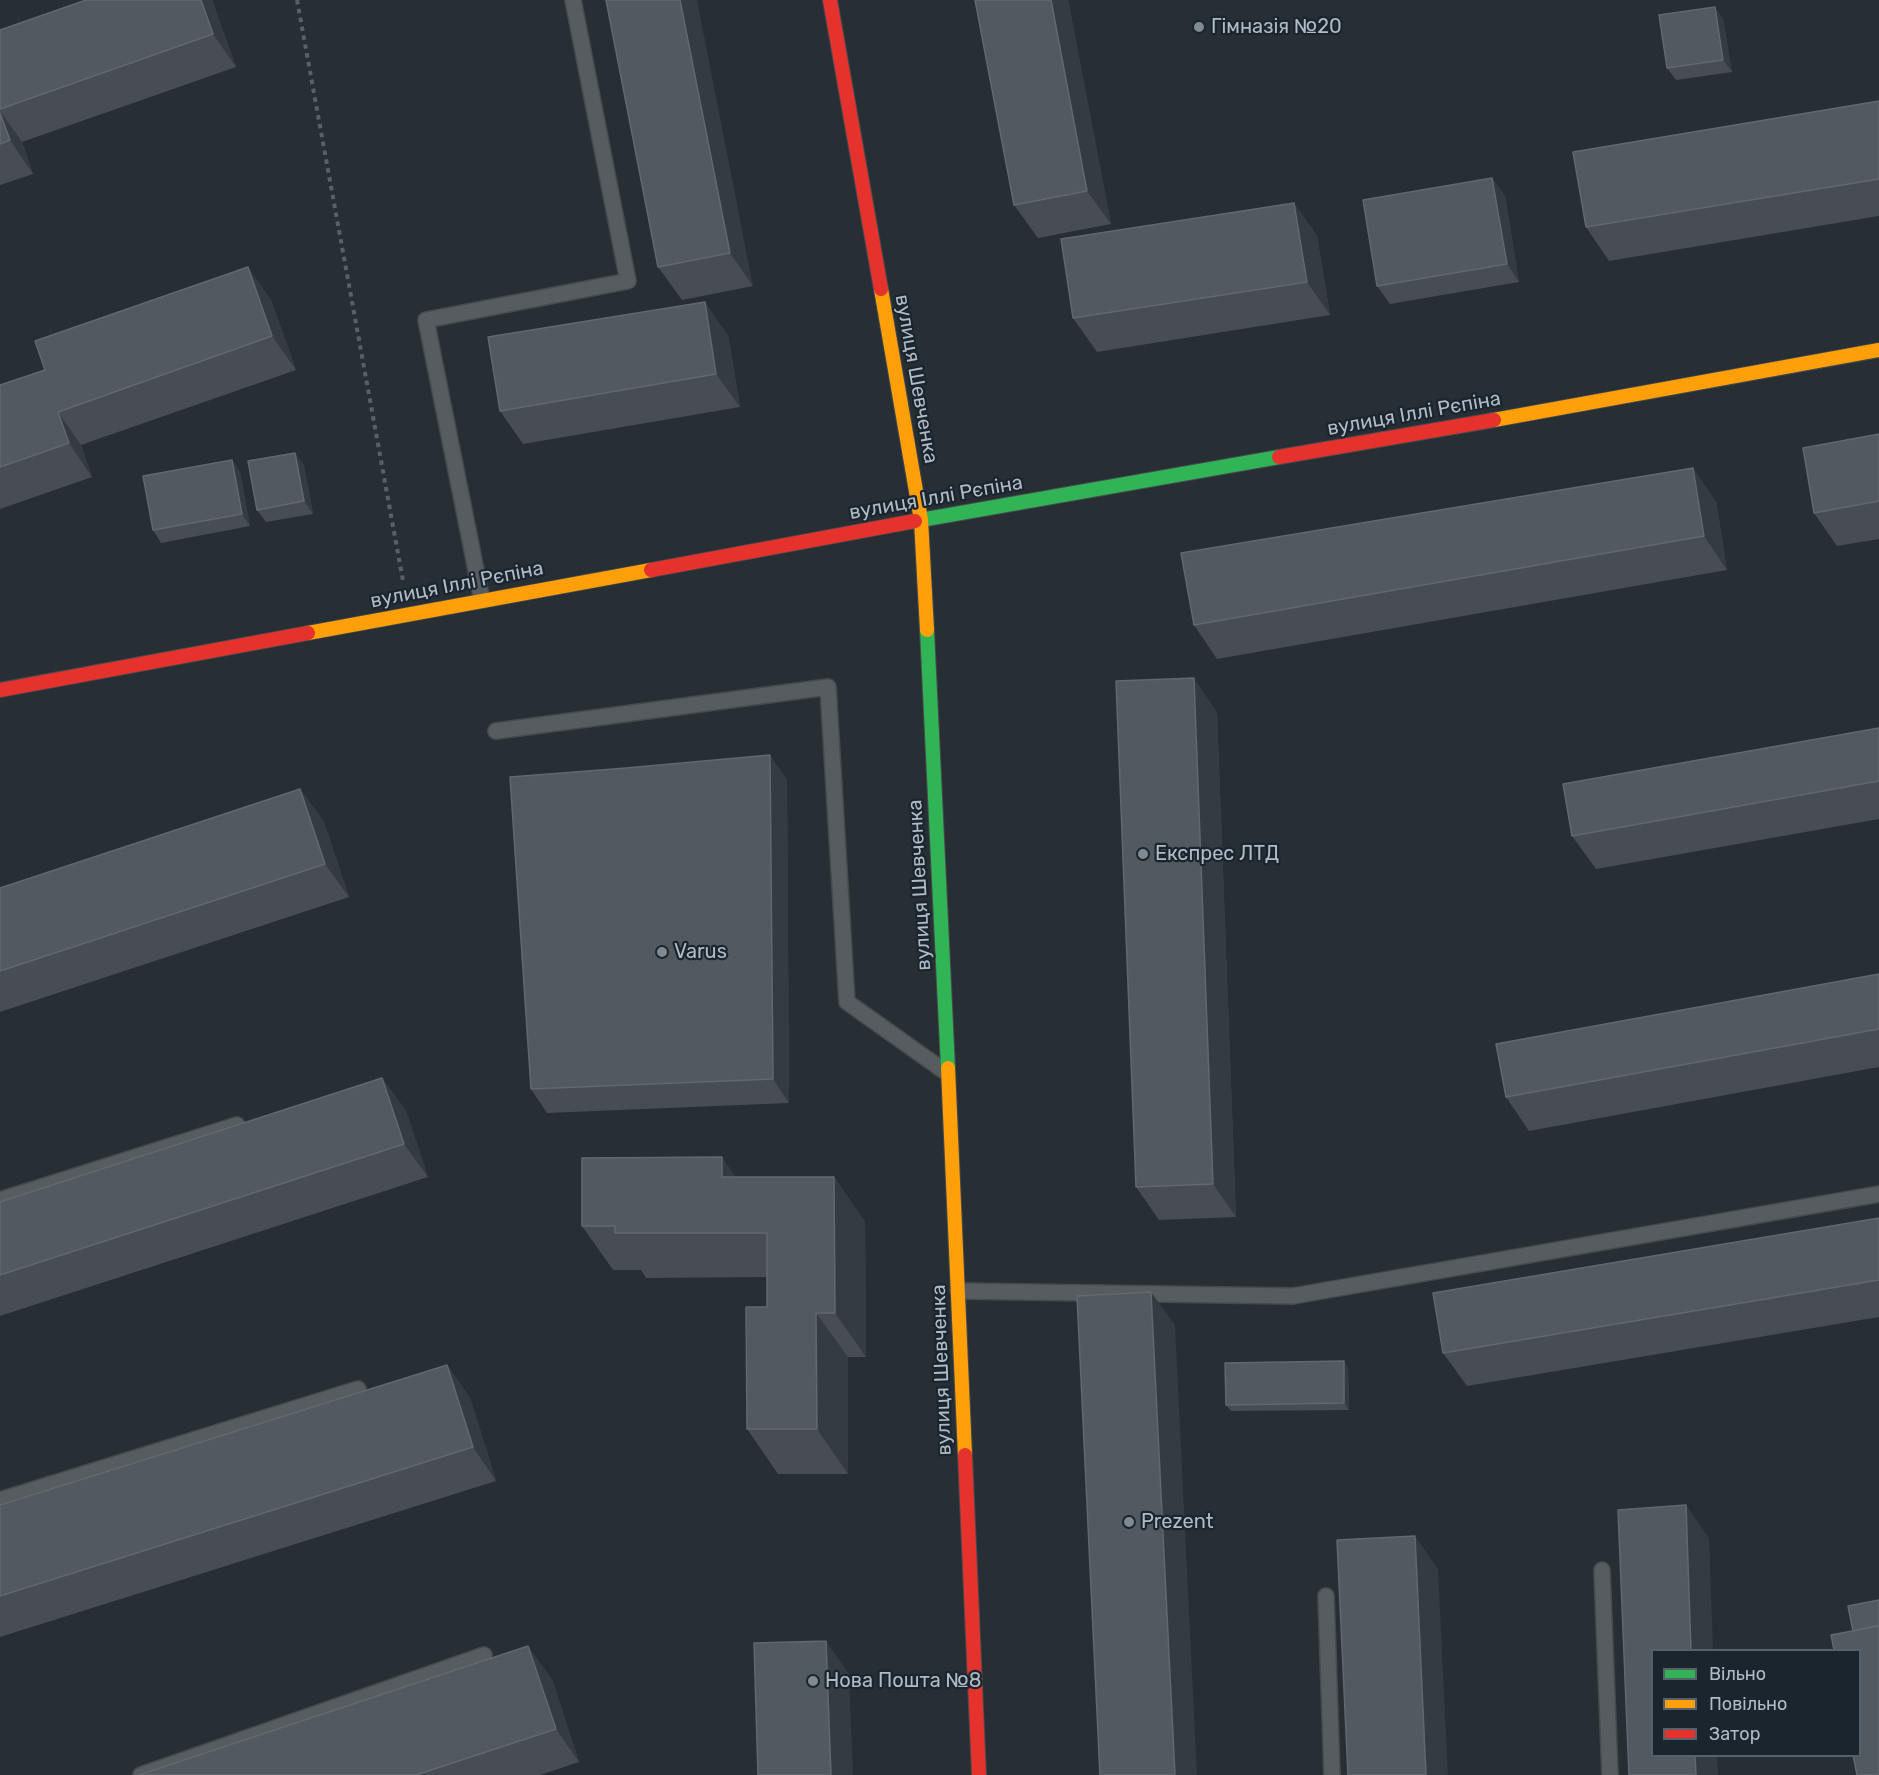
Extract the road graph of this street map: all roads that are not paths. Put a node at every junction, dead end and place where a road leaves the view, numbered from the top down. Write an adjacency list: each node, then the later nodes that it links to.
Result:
1 (573, 0): 5 (lane)
2 (830, 0): 4 (street, вулиця Шевченка)
3 (1879, 350): 4 (street, вулиця Іллі Рєпіна)
4 (921, 520): 5 (street, вулиця Іллі Рєпіна); 8 (street, вулиця Шевченка)
5 (482, 600): 6 (street, вулиця Іллі Рєпіна)
6 (0, 690)
7 (496, 731): 8 (lane)
8 (948, 1074): 12 (street, вулиця Шевченка)
9 (247, 1122): 11 (lane)
10 (1879, 1194): 12 (lane)
11 (0, 1200)
12 (958, 1291): 19 (street, вулиця Шевченка)
13 (358, 1389): 14 (lane)
14 (0, 1500)
15 (1602, 1570): 21 (lane)
16 (1326, 1596): 20 (lane)
17 (484, 1655): 18 (lane)
18 (141, 1775)
19 (979, 1775)
20 (1332, 1775)
21 (1610, 1775)

